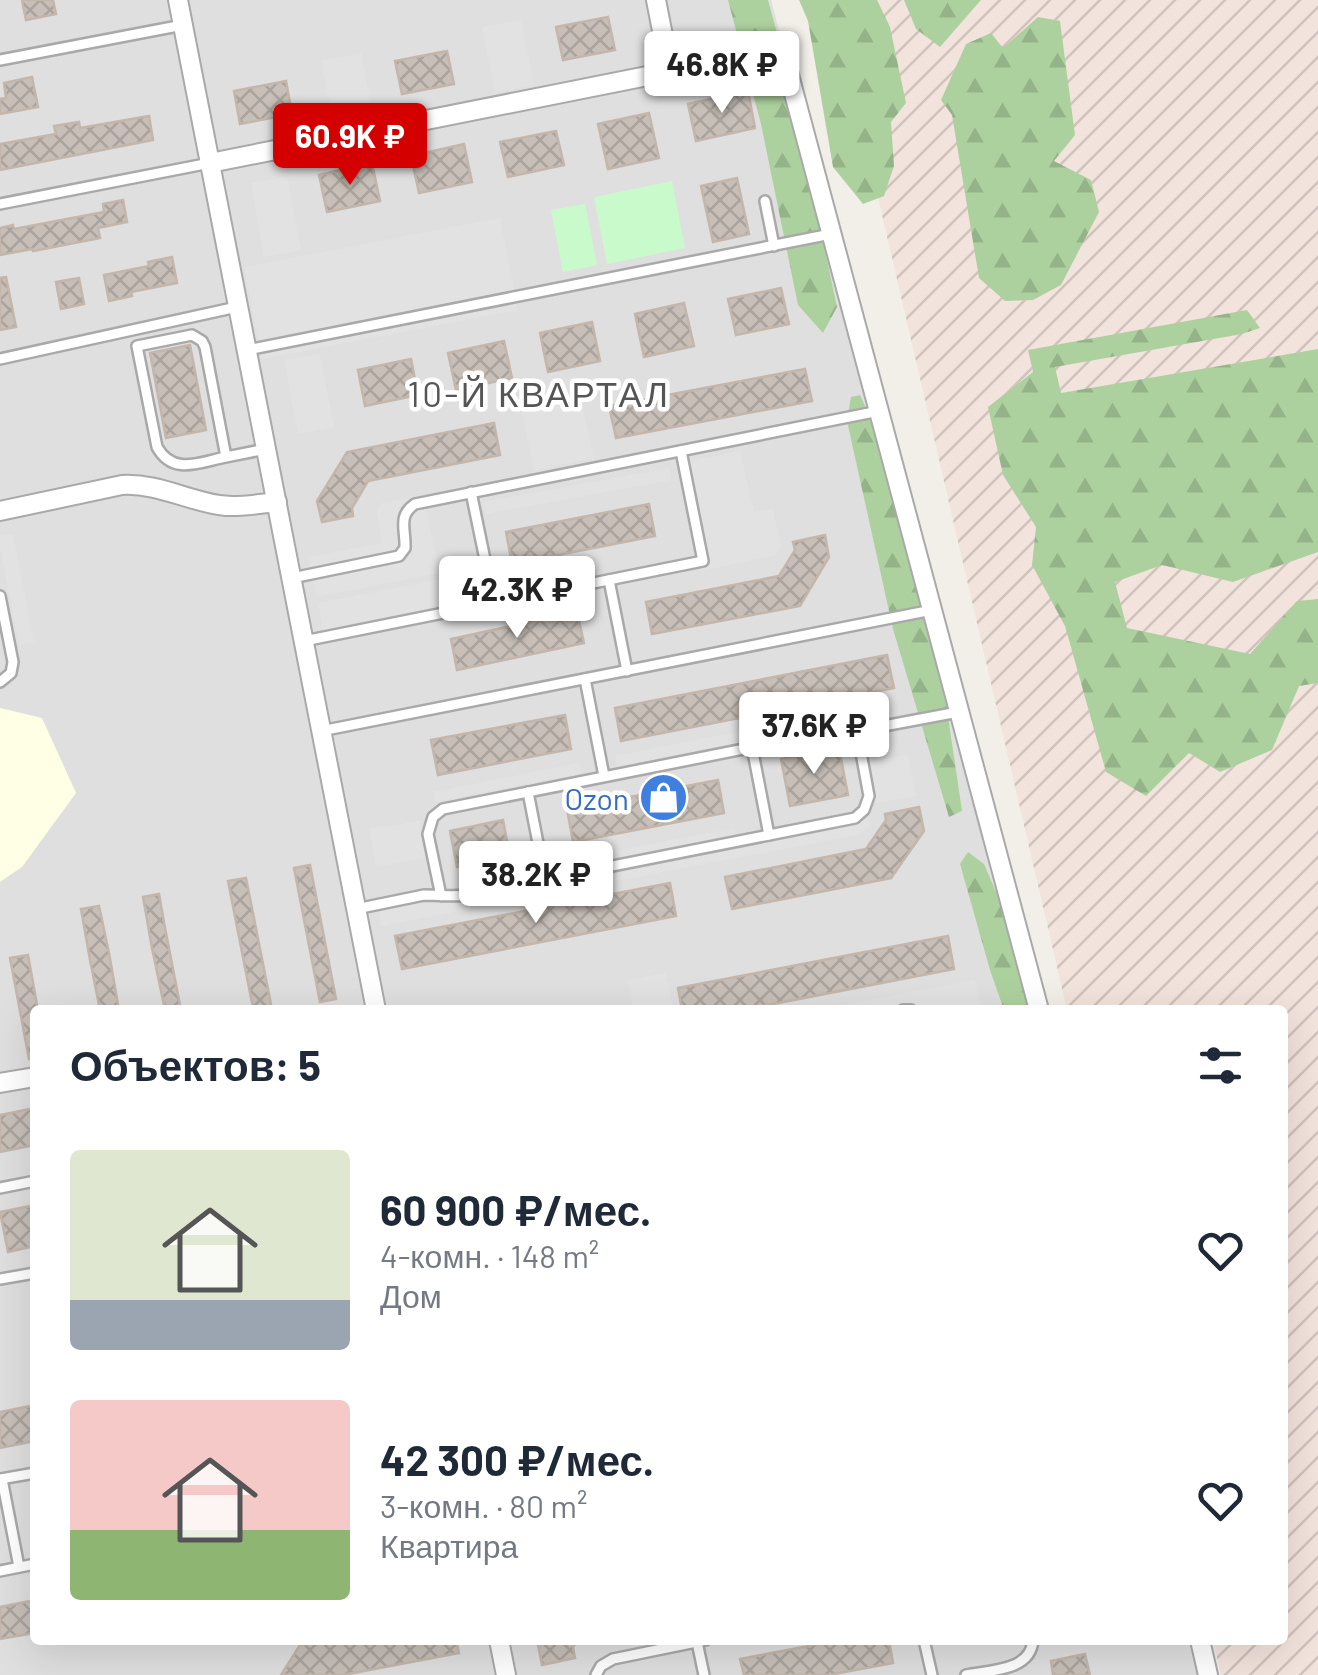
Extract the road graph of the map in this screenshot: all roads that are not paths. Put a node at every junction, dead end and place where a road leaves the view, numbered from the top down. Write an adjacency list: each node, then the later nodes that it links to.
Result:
1 (178, 0): 3 (street)
2 (656, 0): 5 (street)
3 (184, 25): 4 (lane); 6 (street)
4 (0, 60)
5 (670, 71): 6 (street); 9 (street)
6 (210, 163): 8 (lane); 11 (street)
7 (765, 200): 10 (lane)
8 (0, 204)
9 (831, 234): 10 (lane); 16 (street)
10 (774, 246): 14 (lane)
11 (238, 306): 12 (lane); 14 (street)
12 (134, 330): 13 (lane); 15 (lane)
13 (136, 346): 19 (lane); 19 (lane)
14 (247, 350): 17 (street)
15 (0, 359)
16 (879, 412): 18 (lane); 27 (street)
17 (266, 449): 19 (lane); 21 (street)
18 (681, 451): 20 (lane); 24 (lane)
19 (226, 457)
20 (471, 492): 23 (lane); 26 (lane)
21 (276, 502): 22 (street); 23 (street)
22 (0, 511)
23 (292, 578): 28 (street)
24 (609, 580): 26 (lane); 29 (lane)
25 (0, 596): 31 (lane)
26 (494, 603): 28 (lane)
27 (932, 610): 29 (lane); 32 (street)
28 (304, 641): 33 (street)
29 (627, 670): 30 (lane)
30 (585, 679): 33 (lane); 36 (lane)
31 (0, 682)
32 (959, 712): 34 (lane); 43 (street)
33 (322, 731): 41 (street)
34 (858, 731): 35 (lane); 38 (lane)
35 (752, 747): 36 (lane); 38 (lane)
36 (604, 776): 37 (lane)
37 (528, 792): 39 (lane); 40 (lane)
38 (770, 835): 39 (lane)
39 (545, 879): 40 (lane)
40 (441, 896): 41 (lane)
41 (356, 909): 42 (street)
42 (375, 1005)
43 (1038, 1005)
44 (30, 1077): 45 (street)
45 (0, 1083)
46 (30, 1182): 47 (lane)
47 (0, 1188)
48 (30, 1273): 49 (lane)
49 (0, 1279)
50 (30, 1473): 51 (lane)
51 (1, 1479): 53 (lane)
52 (30, 1565): 53 (lane)
53 (19, 1567): 54 (lane)
54 (0, 1571)
55 (500, 1645): 61 (street)
56 (682, 1645): 62 (lane)
57 (702, 1645): 63 (lane)
58 (925, 1645): 64 (lane)
59 (1032, 1645): 65 (lane)
60 (1201, 1645): 66 (street)
61 (506, 1675)
62 (596, 1675)
63 (704, 1675)
64 (932, 1675)
65 (966, 1675)
66 (1208, 1675)

